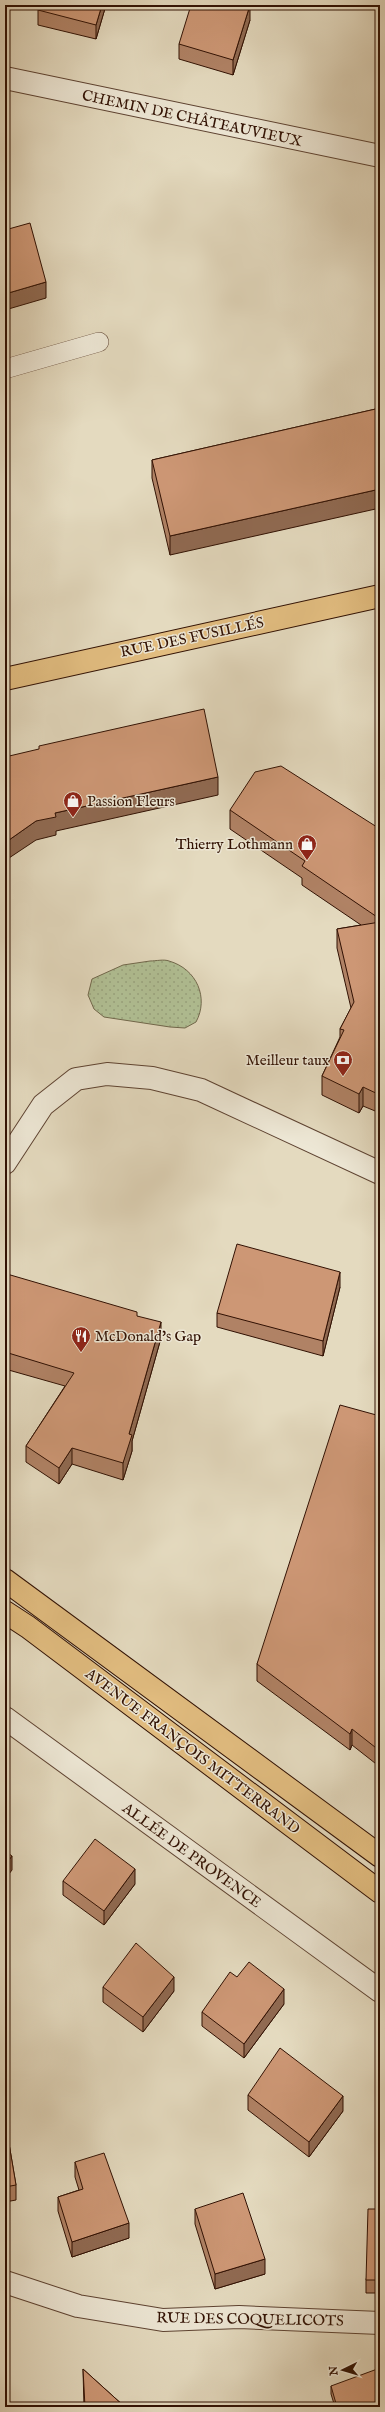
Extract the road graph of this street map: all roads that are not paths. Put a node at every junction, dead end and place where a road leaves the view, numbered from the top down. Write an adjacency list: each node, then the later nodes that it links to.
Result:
1 (5, 78): 2 (street, CHEMIN DE CHÂTEAUVIEUX)
2 (380, 156)
3 (99, 342): 4 (lane)
4 (5, 369)
5 (380, 596): 6 (main road, RUE DES FUSILLÉS)
6 (5, 679)
7 (5, 1163): 8 (street)
8 (380, 1173)
9 (5, 1580): 12 (main road, AVENUE FRANÇOIS MITTERRAND)
10 (5, 1612): 13 (main road, AVENUE FRANÇOIS MITTERRAND)
11 (5, 1718): 14 (street, ALLÉE DE PROVENCE)
12 (380, 1856)
13 (380, 1892)
14 (380, 1991)
15 (5, 2282): 16 (street, RUE DES COQUELICOTS)
16 (380, 2323)

